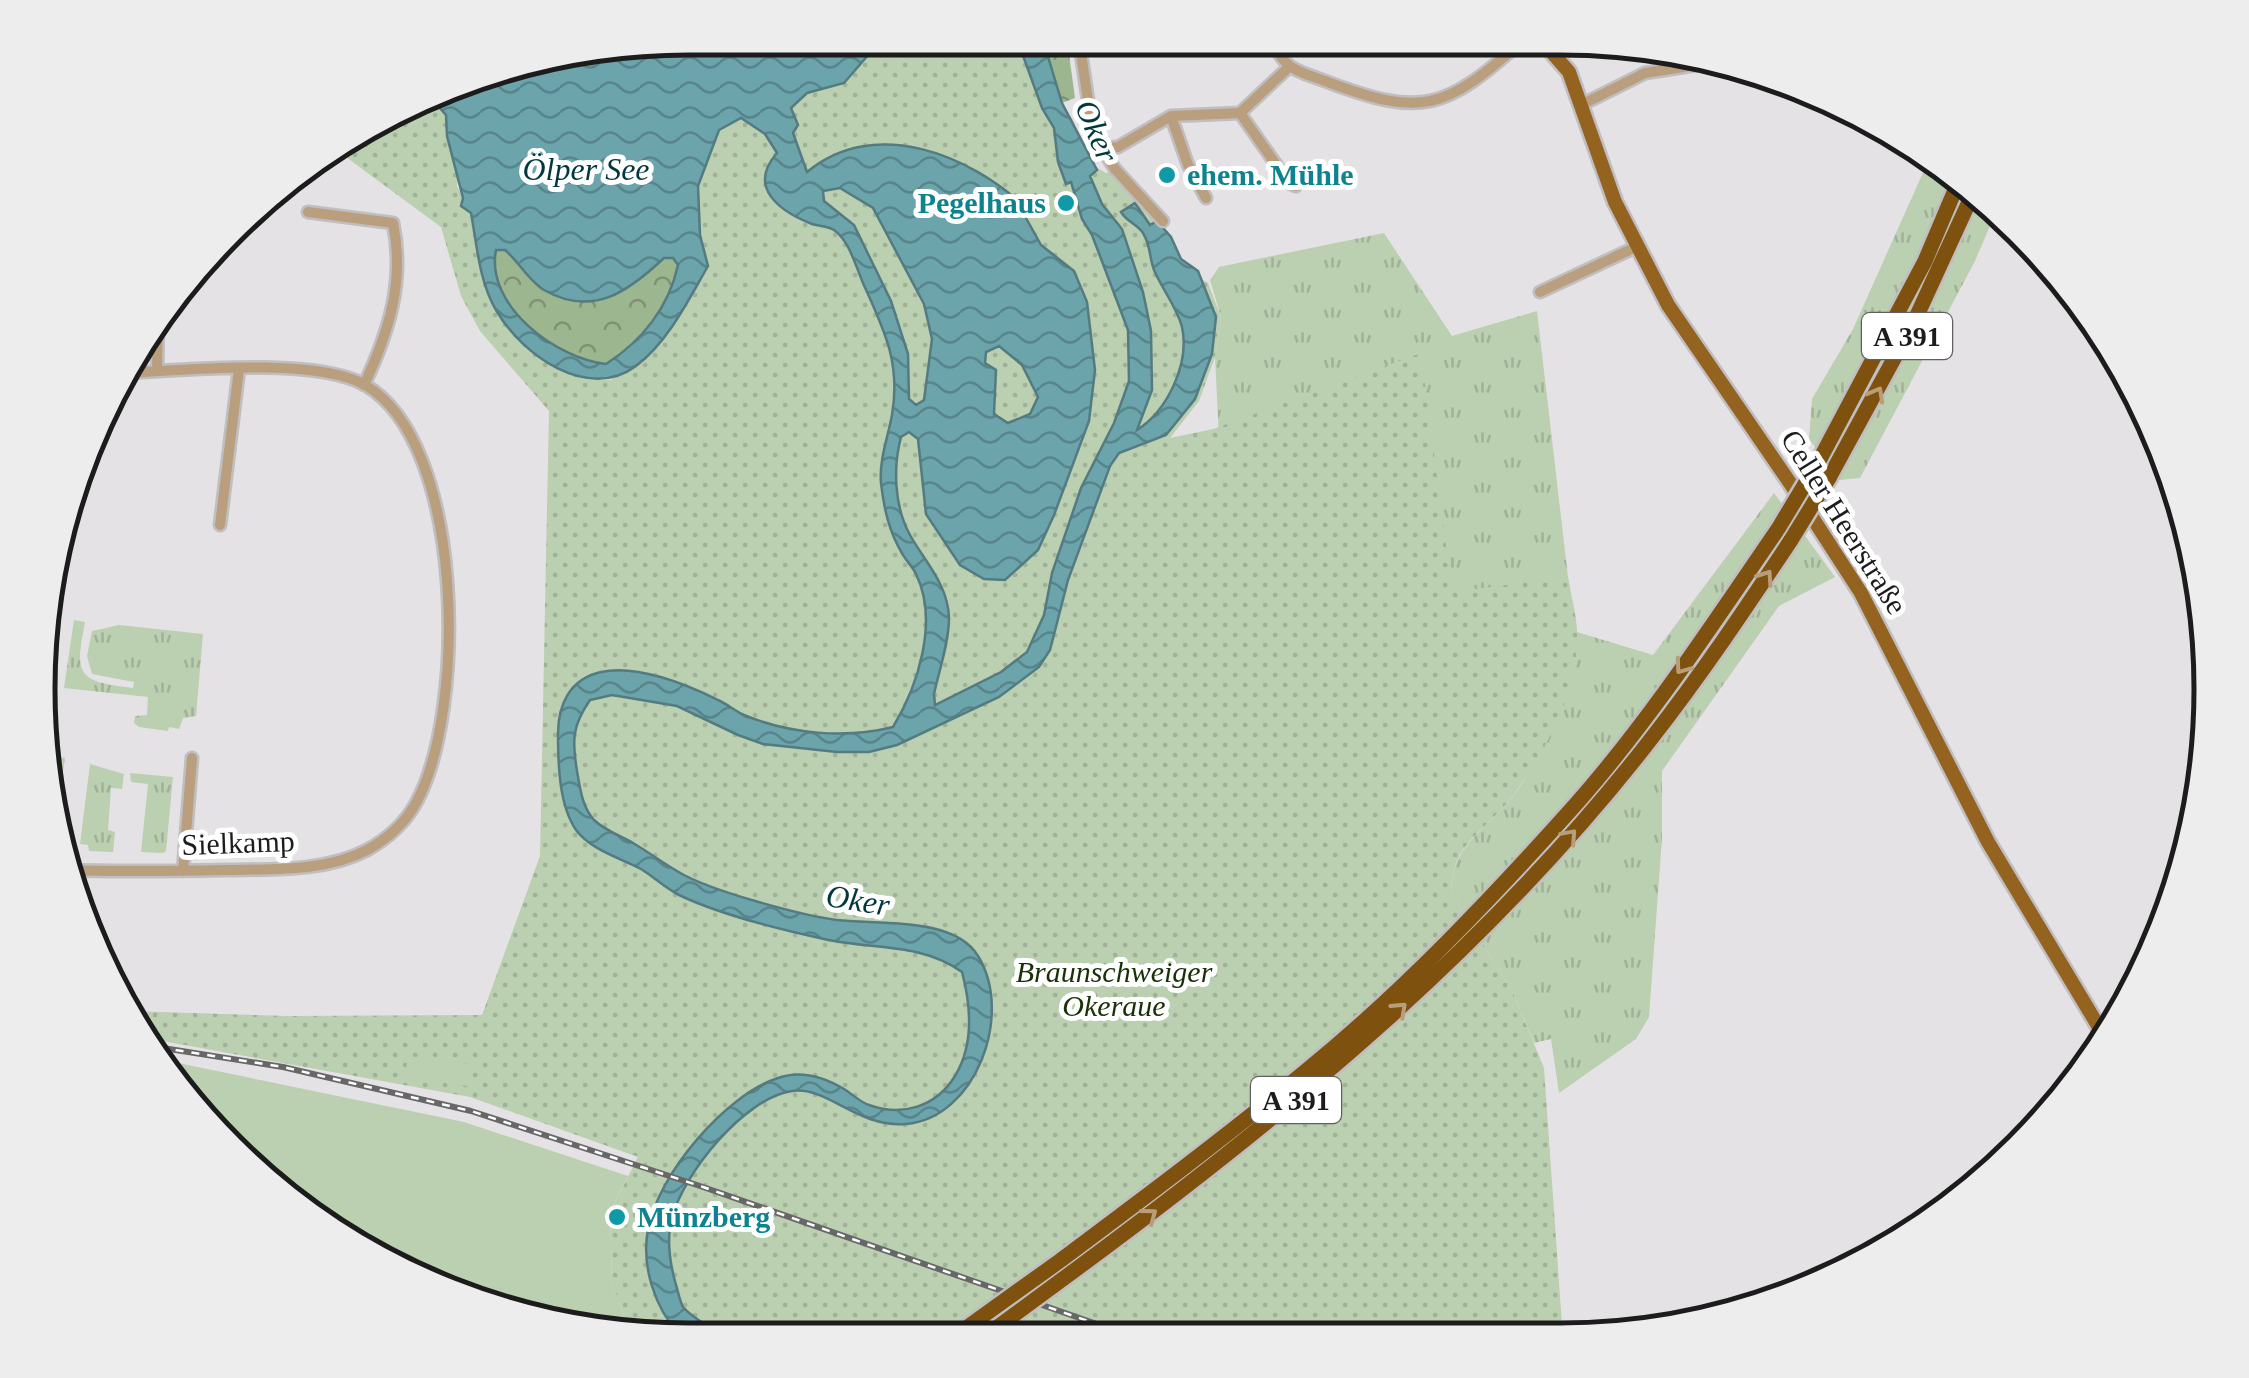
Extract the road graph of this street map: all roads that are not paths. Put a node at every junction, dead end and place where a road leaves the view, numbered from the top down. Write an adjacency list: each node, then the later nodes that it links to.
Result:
1 (1081, 55): 10 (street)
2 (1281, 55): 6 (street)
3 (1506, 55): 6 (street)
4 (1554, 55): 7 (main road, Celler Heerstraße)
5 (1682, 67): 7 (street)
6 (1289, 68): 8 (street)
7 (1582, 104): 17 (main road, Celler Heerstraße)
8 (1240, 113): 9 (street); 11 (street)
9 (1171, 116): 10 (street); 13 (street)
10 (1104, 148): 16 (street)
11 (1296, 186)
12 (1953, 192): 25 (highway, A 391, bridge)
13 (1206, 198)
14 (1967, 203): 25 (highway, A 391, one-way to 14, bridge)
15 (308, 212): 23 (street)
16 (1162, 221)
17 (1636, 248): 18 (street); 29 (main road, Celler Heerstraße)
18 (1540, 292)
19 (157, 344): 21 (street)
20 (239, 369): 21 (street); 23 (street); 24 (street)
21 (157, 371): 22 (street)
22 (140, 372)
23 (364, 384): 28 (street, Sielkamp)
24 (220, 526)
25 (1784, 534): 30 (highway, A 391, one-way to 30, bridge); 31 (highway, A 391, one-way to 25, bridge)
26 (192, 758): 28 (street)
27 (82, 870): 28 (street, Sielkamp)
28 (183, 871)
29 (2097, 1025)
30 (973, 1323)
31 (1002, 1323)

